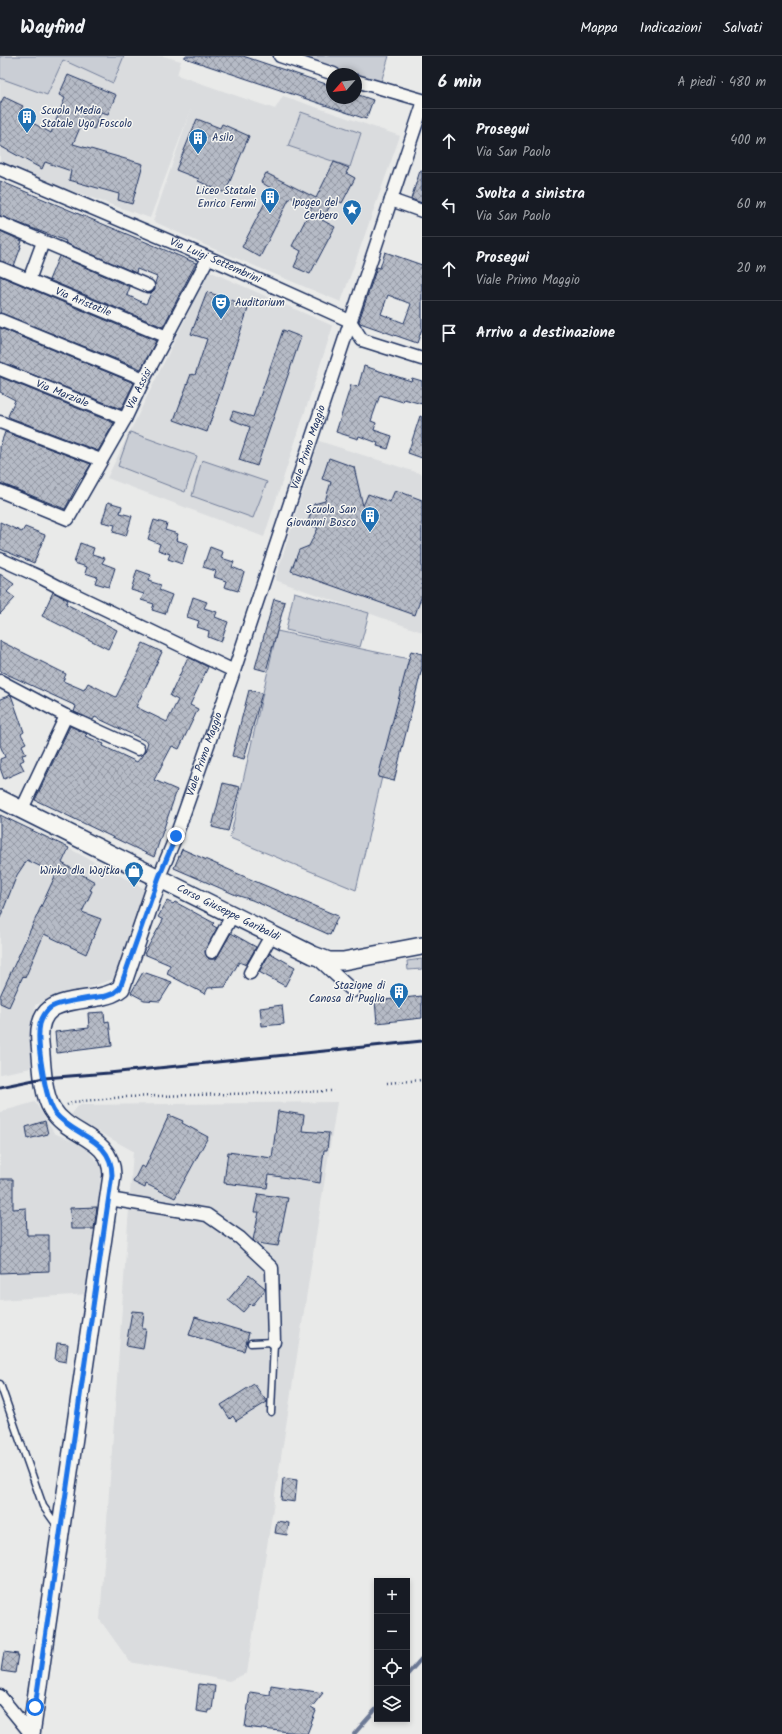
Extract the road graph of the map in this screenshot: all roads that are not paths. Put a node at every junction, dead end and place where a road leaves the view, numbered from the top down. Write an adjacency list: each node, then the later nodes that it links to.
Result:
1 (280, 56): 2 (street)
2 (326, 71)
3 (362, 83): 4 (street)
4 (422, 100)
5 (422, 107): 7 (street, Viale Primo Maggio)
6 (0, 169): 11 (street, Via Luigi Settembrini)
7 (391, 200): 8 (street); 16 (street, Viale Primo Maggio)
8 (422, 211)
9 (0, 224): 10 (street)
10 (43, 242): 13 (street); 14 (street)
11 (208, 258): 16 (street, Via Luigi Settembrini); 17 (street, Via Assisi)
12 (0, 268): 13 (street, Via Aristotile)
13 (29, 280): 17 (street, Via Aristotile)
14 (148, 286)
15 (0, 320): 20 (street)
16 (350, 321): 18 (street); 26 (street, Viale Primo Maggio)
17 (167, 336): 20 (street, Via Assisi)
18 (422, 359)
19 (0, 369): 21 (street, Via Marziale)
20 (144, 379): 21 (street, Via Assisi)
21 (125, 419): 23 (street, Via Assisi)
22 (0, 422): 23 (street)
23 (101, 460): 24 (street, Via Assisi)
24 (0, 491)
25 (0, 559): 26 (street)
26 (234, 671): 32 (street, Viale Primo Maggio)
27 (0, 681): 28 (street)
28 (66, 716): 29 (street); 31 (street)
29 (138, 749)
30 (0, 799): 31 (street, Corso Giuseppe Garibaldi)
31 (22, 809): 32 (street, Corso Giuseppe Garibaldi)
32 (159, 877): 33 (street, Corso Giuseppe Garibaldi); 40 (street)
33 (233, 914): 34 (street, Corso Giuseppe Garibaldi); 36 (street)
34 (272, 934): 37 (street, Corso Giuseppe Garibaldi); 38 (street)
35 (422, 946): 37 (street, Corso Giuseppe Garibaldi)
36 (212, 952)
37 (313, 955): 39 (street)
38 (250, 974)
39 (353, 991)
40 (109, 1199): 42 (street); 45 (street)
41 (251, 1342): 42 (lane)
42 (274, 1342): 44 (lane)
43 (0, 1384): 45 (lane)
44 (271, 1412)
45 (61, 1532): 47 (street)
46 (0, 1696): 47 (street)
47 (31, 1734)

